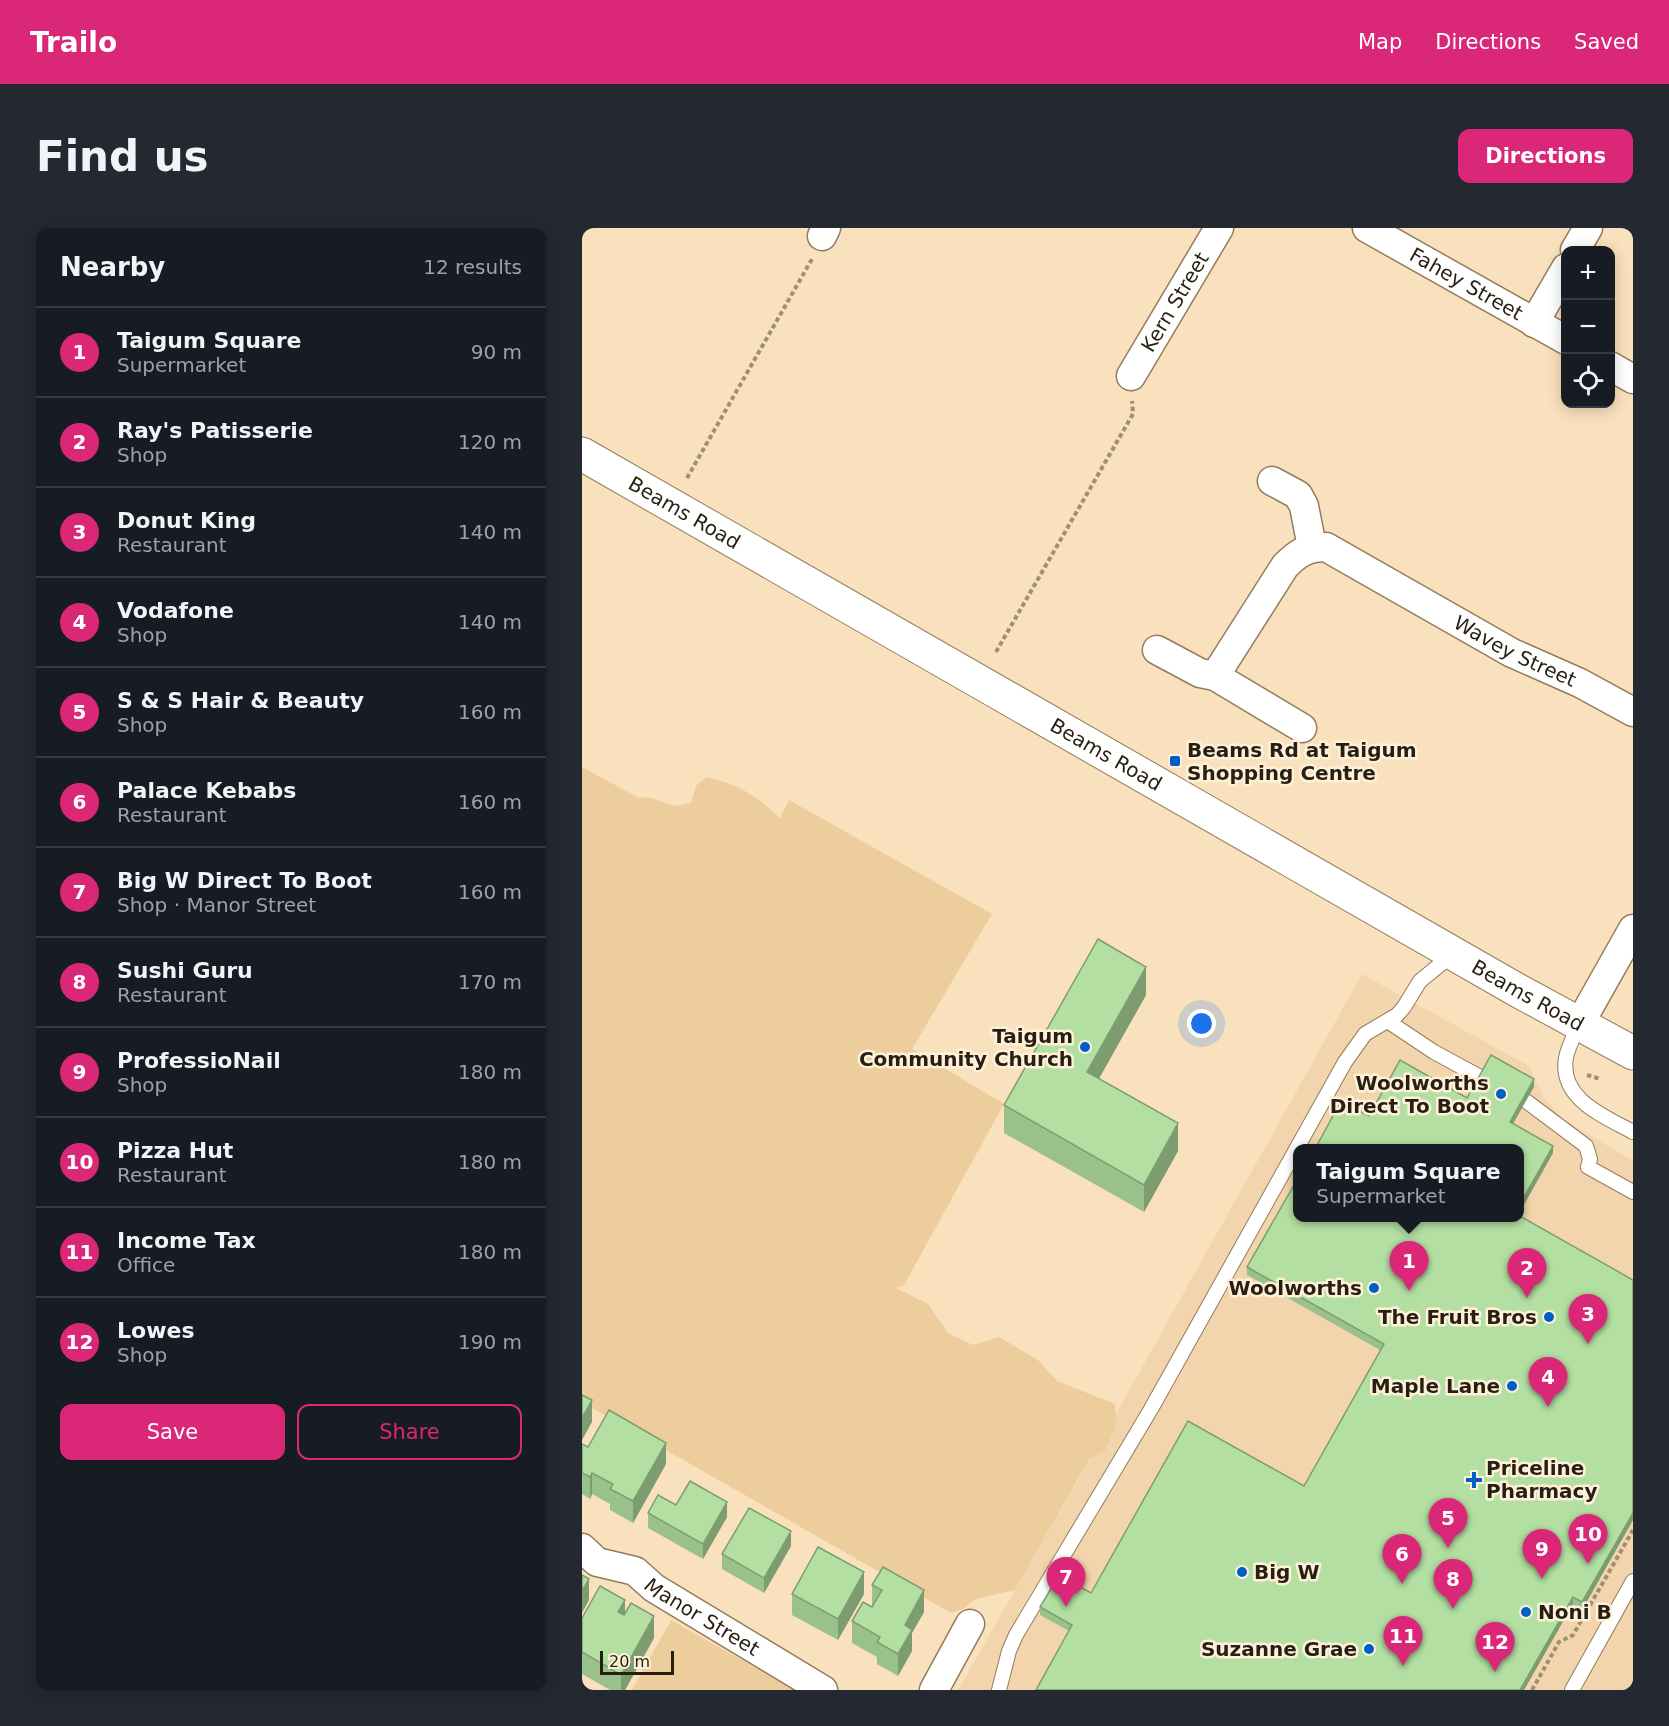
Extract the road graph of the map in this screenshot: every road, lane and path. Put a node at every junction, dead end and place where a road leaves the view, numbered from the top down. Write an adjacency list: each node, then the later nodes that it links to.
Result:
1 (1219, 228): 10 (street, Kern Street)
2 (1367, 228): 7 (street, Fahey Street)
3 (1588, 228): 5 (street)
4 (824, 232): 13 (path)
5 (1577, 246)
6 (1561, 277): 7 (street)
7 (1534, 323): 8 (street, Fahey Street)
8 (1561, 337)
9 (1615, 368): 11 (street)
10 (1131, 376): 17 (path)
11 (1633, 379)
12 (582, 454): 22 (main road, Beams Road)
13 (687, 478)
14 (1272, 481): 15 (street)
15 (1312, 547): 18 (street); 19 (street, Wavey Street)
16 (1157, 650): 18 (street)
17 (996, 652)
18 (1215, 676): 20 (street)
19 (1633, 712)
20 (1302, 728)
21 (1633, 929): 24 (street)
22 (1454, 953): 23 (lane); 24 (main road, Beams Road)
23 (1389, 1022): 27 (lane); 31 (lane)
24 (1580, 1023): 25 (main road, Beams Road); 30 (lane)
25 (1633, 1053)
26 (1579, 1073): 28 (path)
27 (1482, 1078)
28 (1600, 1079)
29 (1526, 1101): 33 (lane)
30 (1633, 1132)
31 (1299, 1144)
32 (1293, 1155): 40 (lane)
33 (1633, 1192)
34 (1633, 1530): 41 (path)
35 (582, 1548): 38 (street, Manor Street)
36 (1633, 1581): 42 (lane)
37 (970, 1624): 39 (street)
38 (823, 1690)
39 (934, 1690)
40 (999, 1690)
41 (1532, 1690)
42 (1572, 1690)

